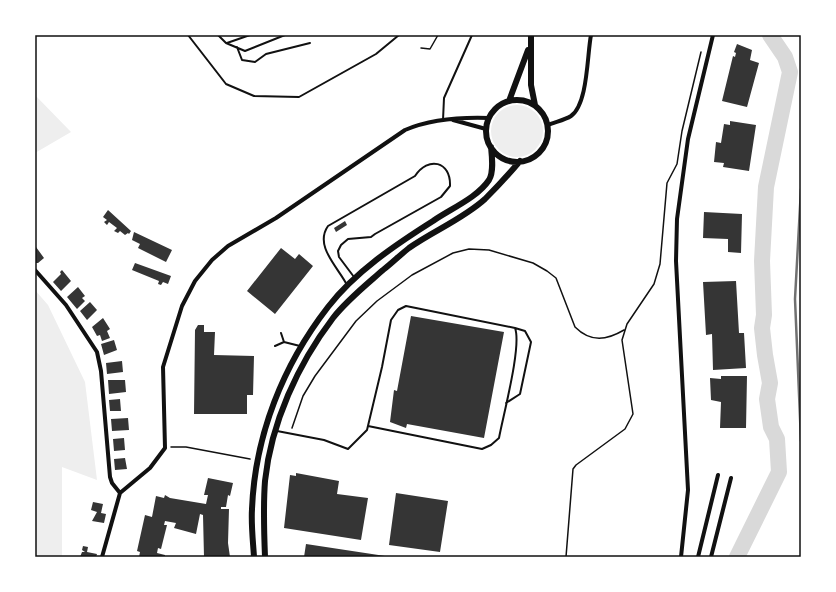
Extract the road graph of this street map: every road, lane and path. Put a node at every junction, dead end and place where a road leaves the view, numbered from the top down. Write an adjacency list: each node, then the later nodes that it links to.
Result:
1 (188, 35): 5 (lane)
2 (218, 35): 11 (lane)
3 (250, 35): 11 (lane)
4 (285, 35): 14 (lane)
5 (399, 35)
6 (438, 35): 15 (path)
7 (472, 35): 20 (lane)
8 (532, 35): 13 (main road)
9 (591, 35): 22 (street)
10 (713, 35): 46 (street)
11 (226, 43): 14 (lane)
12 (310, 43): 14 (lane)
13 (530, 44): 17 (main road); 18 (main road)
14 (237, 48)
15 (421, 48)
16 (702, 48): 45 (path)
17 (509, 101): 18 (main road); 19 (main road)
18 (535, 105): 22 (main road)
19 (489, 118): 21 (street); 23 (main road)
20 (443, 120): 21 (street); 37 (street)
21 (453, 120): 23 (street)
22 (548, 125): 25 (main road)
23 (486, 129): 24 (main road)
24 (491, 147): 25 (main road); 27 (main road)
25 (520, 161): 36 (main road)
26 (35, 270): 41 (street)
27 (355, 278): 28 (main road); 28 (lane)
28 (347, 286): 33 (main road)
29 (515, 328): 34 (lane); 34 (lane); 35 (lane)
30 (281, 333): 31 (lane)
31 (284, 342): 32 (lane); 33 (lane)
32 (275, 346)
33 (302, 347): 43 (main road)
34 (506, 404): 35 (lane)
35 (368, 426): 36 (lane)
36 (276, 430): 44 (main road)
37 (165, 448): 38 (path); 41 (street)
38 (254, 460)
39 (718, 475): 47 (street)
40 (731, 478): 48 (street)
41 (120, 493): 42 (street)
42 (102, 557)
43 (254, 557)
44 (265, 557)
45 (566, 557)
46 (681, 557)
47 (698, 557)
48 (711, 557)

